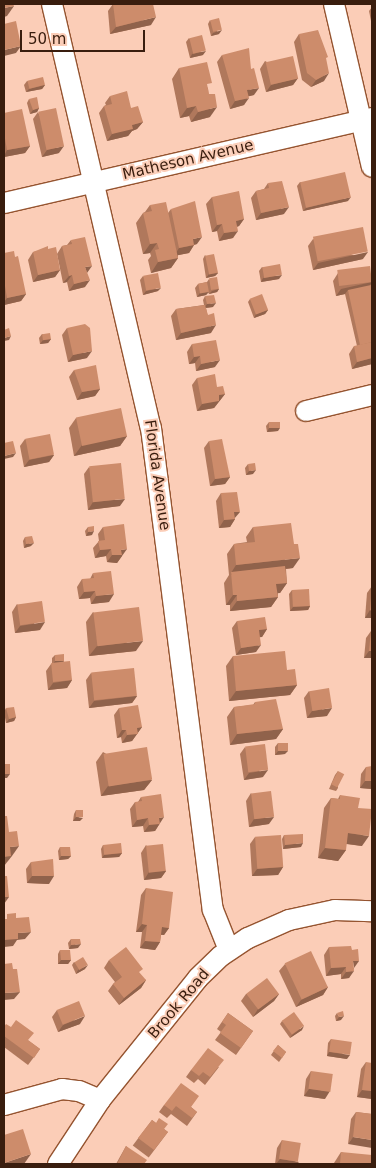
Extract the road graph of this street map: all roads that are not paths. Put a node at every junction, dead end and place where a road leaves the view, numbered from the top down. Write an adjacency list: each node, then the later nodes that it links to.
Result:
1 (52, 4): 5 (street, Florida Avenue)
2 (334, 4): 3 (street)
3 (367, 119): 4 (street); 5 (street, Matheson Avenue)
4 (372, 167)
5 (94, 182): 6 (street, Matheson Avenue); 10 (street, Florida Avenue)
6 (4, 203)
7 (372, 394): 8 (street)
8 (306, 410)
9 (372, 911): 10 (street, Brook Road)
10 (229, 950): 11 (street, Brook Road)
11 (100, 1100): 12 (street); 13 (street, Brook Road)
12 (4, 1105)
13 (58, 1164)

